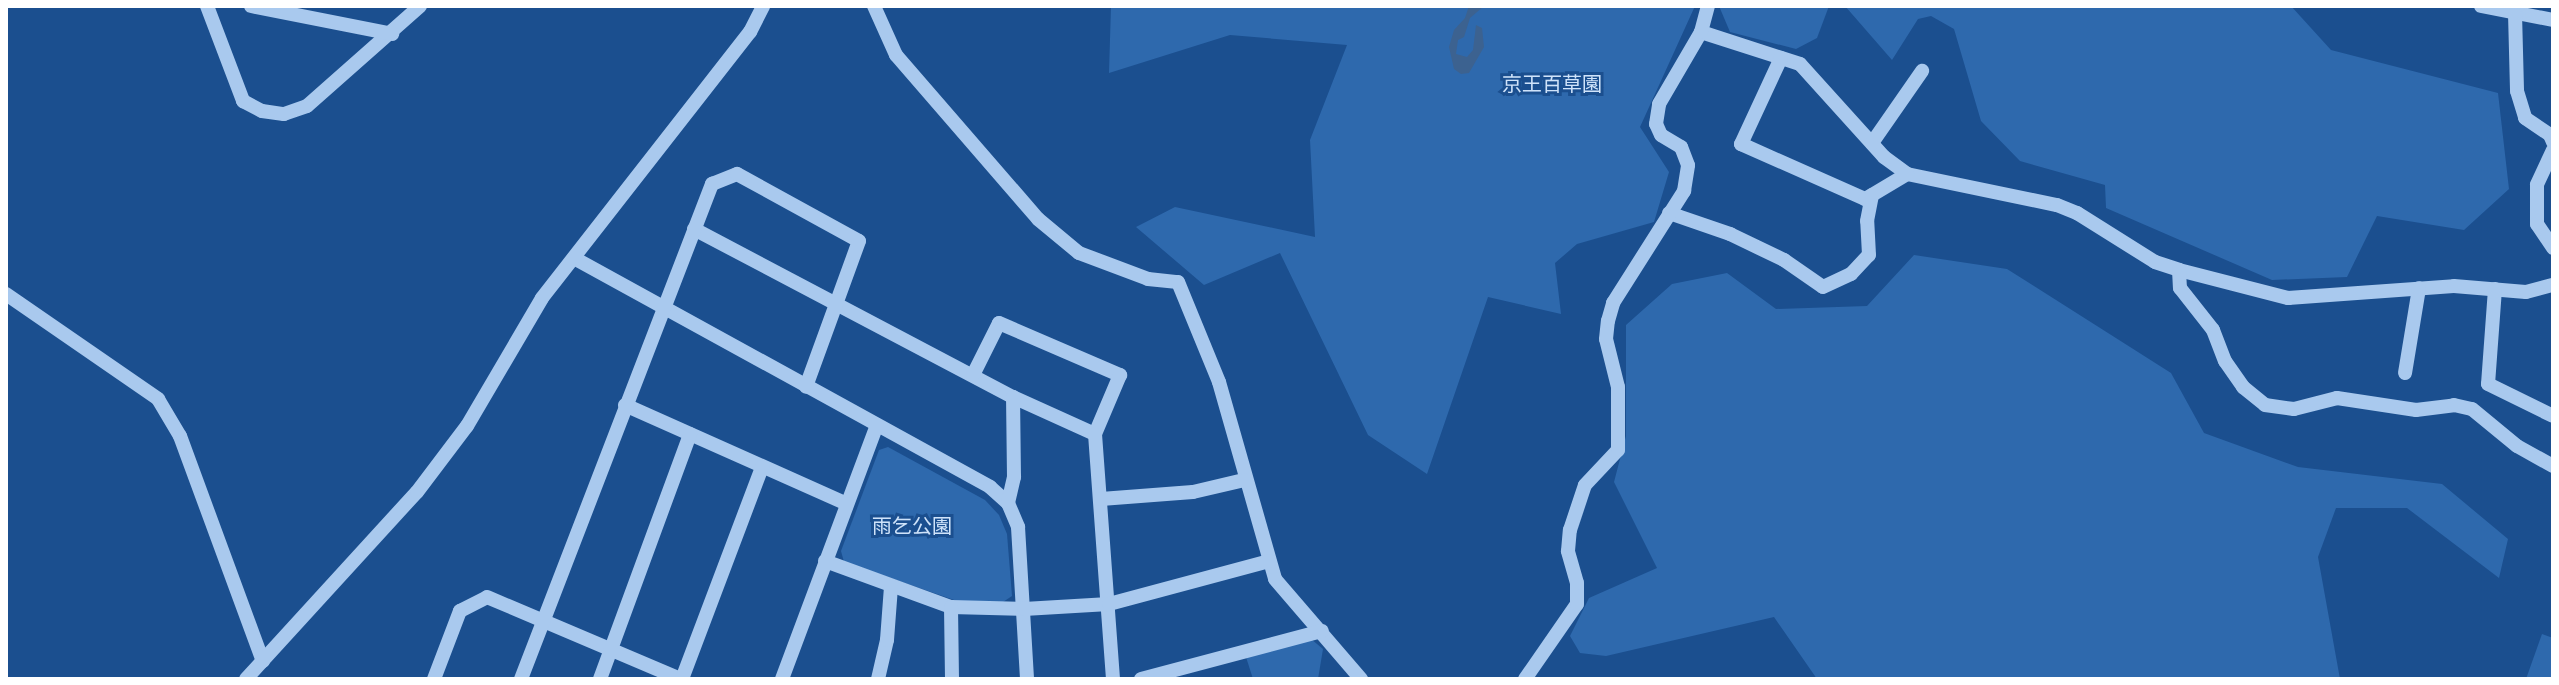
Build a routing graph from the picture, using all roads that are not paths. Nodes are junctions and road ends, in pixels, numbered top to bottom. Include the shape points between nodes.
1 (207, 6) edge
2 (251, 6) edge
3 (420, 6) edge
4 (763, 6) edge
5 (874, 6) edge
6 (1708, 6) edge
7 (2481, 6) edge
8 (2515, 13) junction
9 (2553, 20) edge
10 (1701, 32) junction
11 (392, 34) junction
12 (1781, 58) junction
13 (1922, 71) dead end
14 (2553, 142) edge
15 (1872, 143) junction
16 (2553, 150) edge
17 (1907, 174) junction
18 (1872, 195) junction
19 (1669, 213) junction
20 (694, 229) junction
21 (2553, 248) edge
22 (574, 258) junction
23 (2179, 270) junction
24 (2553, 285) edge
25 (2419, 288) junction
26 (2495, 289) junction
27 (6, 294) edge
28 (836, 304) junction
29 (663, 306) junction
30 (2405, 373) dead end
31 (973, 375) junction
32 (806, 387) junction
33 (1013, 397) junction
34 (625, 405) junction
35 (2553, 416) edge
36 (877, 425) junction
37 (690, 434) junction
38 (1095, 434) junction
39 (2553, 466) edge
40 (762, 467) junction
41 (1244, 480) junction
42 (1101, 499) junction
43 (845, 503) junction
44 (1008, 503) junction
45 (825, 561) junction
46 (1269, 561) junction
47 (891, 587) junction
48 (1109, 604) junction
49 (951, 607) junction
50 (1024, 609) junction
51 (543, 621) junction
52 (1322, 631) junction
53 (610, 652) junction
54 (263, 661) junction
55 (246, 679) edge
56 (434, 679) edge
57 (521, 679) edge
58 (600, 679) edge
59 (681, 679) edge
60 (782, 679) edge
61 (878, 679) edge
62 (952, 679) edge
63 (1027, 679) edge
64 (1113, 679) edge
65 (1141, 679) edge
66 (1361, 679) edge
67 (1525, 679) edge

1 - 11 street via 243,101 262,111 284,114 307,106
2 - 11 street
3 - 11 street
4 - 22 street via 750,32
5 - 41 street via 896,55 1038,219 1079,253 1148,279 1178,282 1219,382
6 - 10 street
7 - 8 street
8 - 9 street
8 - 14 street via 2517,91 2525,118
10 - 12 street
10 - 19 street via 1659,104 1656,124 1661,135 1681,147 1688,165 1684,191
12 - 15 street via 1800,64
12 - 18 street via 1741,144 1865,199
13 - 15 street
15 - 17 street
16 - 21 street via 2537,185 2537,224
17 - 18 street
17 - 23 street via 2057,205 2155,262
18 - 19 street via 1869,255 1851,274 1823,287 1784,260 1730,234
19 - 67 street via 1613,303 1608,321 1606,339 1618,387 1618,450 1585,485 1570,530 1577,604
20 - 28 street
20 - 28 street via 712,184 737,174 859,241
20 - 29 street
22 - 29 street
22 - 54 street via 542,298 467,426 417,492
23 - 25 street via 2288,298
23 - 39 street via 2180,288 2213,330 2225,361 2243,387 2265,405 2294,409 2337,398 2416,410 2454,405 2472,409 2517,446
24 - 26 street via 2526,292
25 - 26 street
25 - 30 street
26 - 35 street via 2488,384
27 - 54 street via 158,399 180,436
28 - 31 street
28 - 32 street
29 - 32 street
29 - 34 street
31 - 33 street
31 - 38 street via 999,323 1120,375
32 - 36 street
33 - 38 street
33 - 44 street via 1014,477
34 - 37 street
34 - 51 street
36 - 43 street
36 - 44 street via 990,487
37 - 40 street
37 - 53 street
38 - 42 street
40 - 43 street
40 - 59 street
41 - 42 street via 1193,492
41 - 46 street
42 - 48 street
43 - 45 street
44 - 50 street via 1018,527
45 - 47 street
45 - 60 street
46 - 48 street
46 - 52 street via 1275,579
47 - 49 street
47 - 61 street
48 - 50 street
48 - 64 street
49 - 50 street
49 - 62 street
50 - 63 street
51 - 53 street
51 - 56 street via 487,597 460,611
51 - 57 street
52 - 65 street
52 - 66 street
53 - 58 street
53 - 59 street
54 - 55 street

